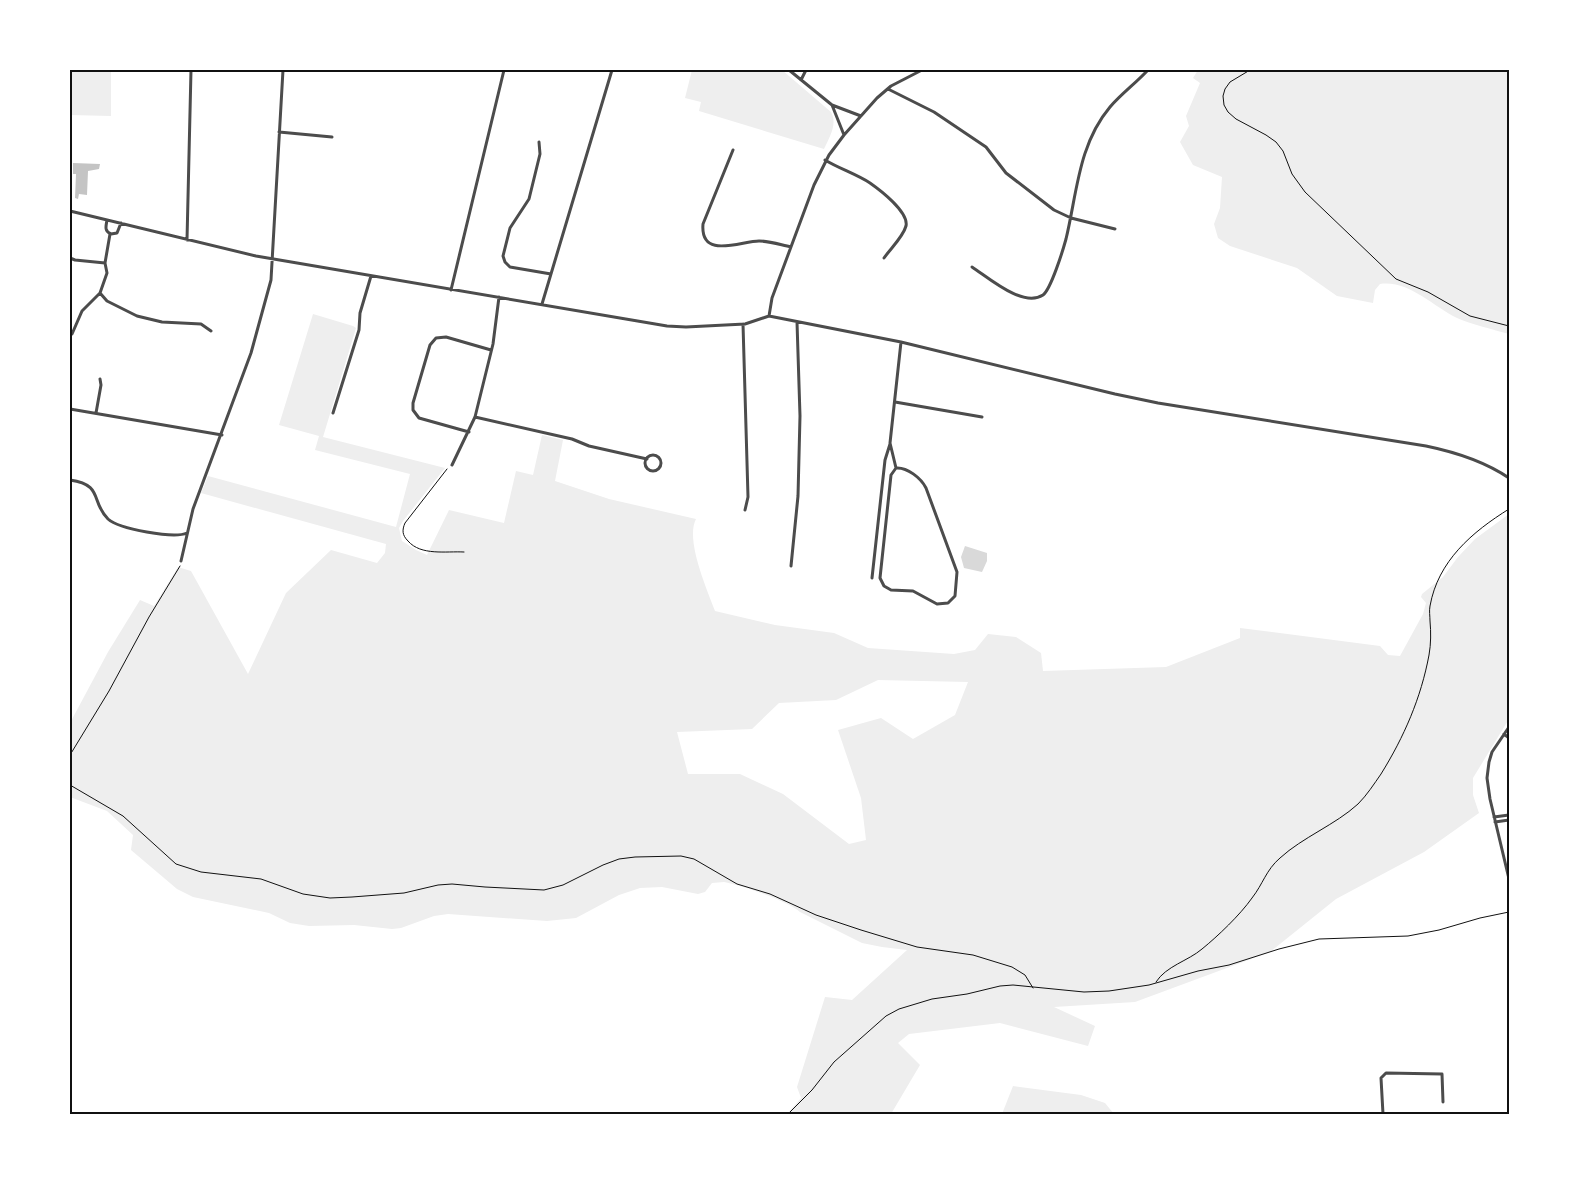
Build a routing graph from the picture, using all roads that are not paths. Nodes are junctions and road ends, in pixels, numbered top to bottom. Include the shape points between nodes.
1 (191, 70) edge
2 (283, 70) edge
3 (504, 70) edge
4 (612, 70) edge
5 (789, 70) edge
6 (806, 70) edge
7 (922, 70) edge
8 (1148, 70) edge
9 (801, 80) junction
10 (888, 89) junction
11 (832, 105) junction
12 (861, 116) junction
13 (279, 132) junction
14 (844, 135) junction
15 (332, 137) dead end
16 (539, 142) dead end
17 (733, 150) dead end
18 (825, 160) junction
19 (70, 211) edge
20 (1071, 218) junction
21 (107, 220) junction
22 (121, 223) junction
23 (1115, 229) dead end
24 (110, 234) junction
25 (187, 240) junction
26 (791, 247) junction
27 (70, 258) edge
28 (884, 258) dead end
29 (273, 259) junction
30 (105, 263) junction
31 (972, 268) dead end
32 (551, 274) junction
33 (371, 276) junction
34 (452, 290) junction
35 (100, 293) junction
36 (499, 297) junction
37 (542, 304) junction
38 (769, 316) junction
39 (797, 322) junction
40 (743, 324) junction
41 (211, 331) dead end
42 (72, 334) dead end
43 (901, 342) junction
44 (491, 350) junction
45 (100, 379) dead end
46 (895, 402) junction
47 (70, 409) edge
48 (96, 413) junction
49 (333, 414) dead end
50 (982, 416) dead end
51 (475, 417) junction
52 (469, 432) junction
53 (222, 435) junction
54 (890, 443) junction
55 (647, 459) junction
56 (452, 465) road end
57 (896, 468) junction
58 (1509, 478) edge
59 (70, 480) edge
60 (745, 510) dead end
61 (187, 533) junction
62 (180, 561) road end
63 (791, 566) dead end
64 (872, 578) dead end
65 (1509, 727) edge
66 (1504, 734) junction
67 (1509, 738) edge
68 (1509, 815) edge
69 (1494, 817) junction
70 (1509, 820) edge
71 (1495, 822) junction
72 (1509, 879) edge
73 (1443, 1102) dead end
74 (1383, 1114) edge

1 - 25 street
2 - 13 street
3 - 34 street
4 - 32 street
5 - 9 street
6 - 9 street
7 - 10 street
8 - 20 street via 1109,108 1088,142
9 - 11 street
10 - 12 street
10 - 20 street via 960,128 986,147 1006,173 1054,210
11 - 12 street
11 - 14 street
12 - 14 street
13 - 15 street
13 - 29 street
14 - 18 street
16 - 32 street via 540,154 529,199 510,228 502,256 510,267
17 - 26 street via 703,224 705,236 718,246 761,241
18 - 26 street
18 - 28 street via 870,183 890,198 904,216 904,230
19 - 21 street
20 - 23 street
20 - 31 street via 1061,257 1042,295 1026,299 1014,295
21 - 22 street
21 - 24 street via 106,228
22 - 24 street via 117,233
22 - 25 street
24 - 30 street
25 - 29 street
26 - 38 street via 772,298
27 - 30 street
29 - 33 street
29 - 53 street via 256,338
30 - 35 street via 107,273
32 - 37 street
33 - 34 street
33 - 49 street via 359,316 359,330
34 - 36 street
35 - 41 street via 107,301 137,316 162,322 201,324
35 - 42 street via 82,311
36 - 37 street
36 - 44 street
37 - 40 street via 672,327
38 - 39 street
38 - 40 street
39 - 43 street
39 - 63 street via 800,416 798,496
40 - 60 street via 748,497
43 - 46 street
43 - 58 street via 1158,403 1426,446 1480,462
44 - 51 street
44 - 52 street via 446,337 436,338 430,346 413,403 414,413 419,418
45 - 48 street
46 - 50 street
46 - 54 street
47 - 48 street
48 - 53 street
51 - 52 street
51 - 55 street
52 - 56 street
53 - 61 street
54 - 57 street
54 - 64 street via 885,460
55 - 55 street via 645,464 649,470 660,468 658,456
57 - 57 street via 891,475 880,574 882,582 892,590 913,590 937,604 948,603 954,596 956,572 926,488 918,477
59 - 61 street via 83,482 91,488 104,515 116,524 174,535
61 - 62 street
65 - 66 street
66 - 67 street
66 - 69 street via 1492,752 1488,768 1488,792
68 - 69 street
69 - 71 street
70 - 71 street
71 - 72 street
73 - 74 street via 1442,1074 1386,1073 1381,1078

